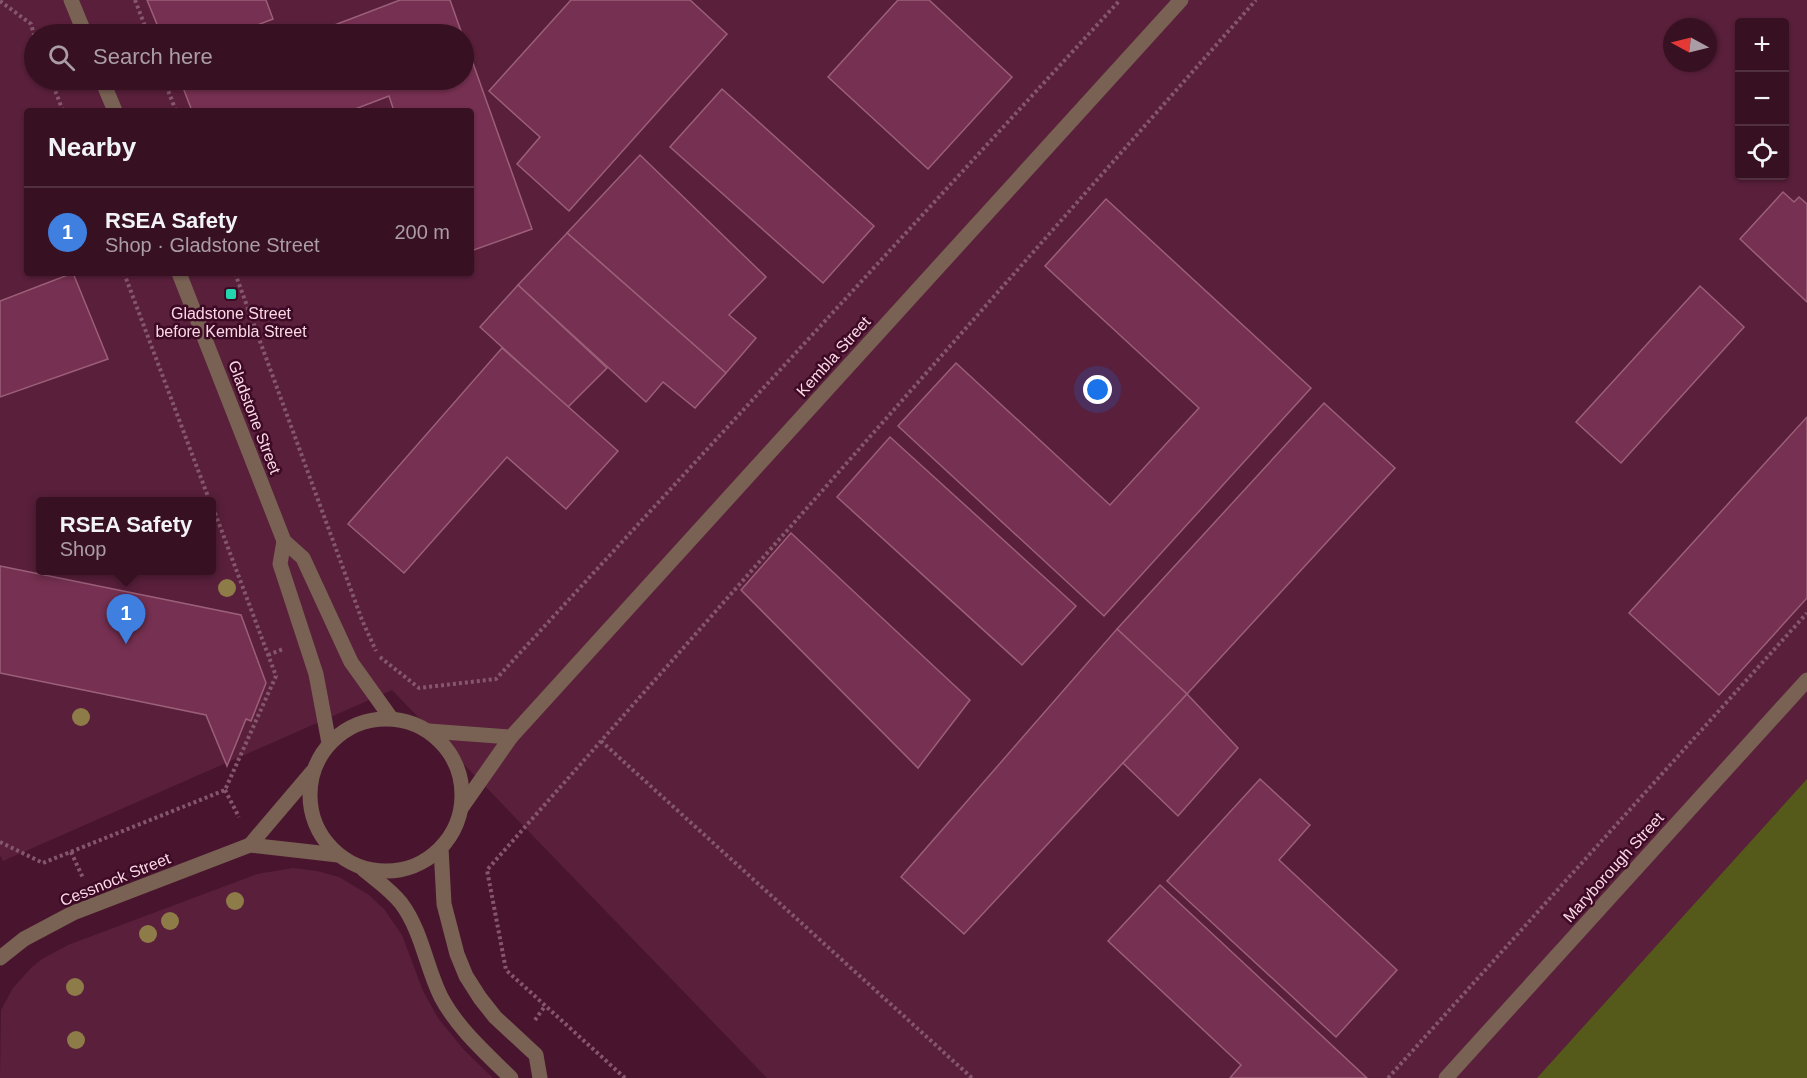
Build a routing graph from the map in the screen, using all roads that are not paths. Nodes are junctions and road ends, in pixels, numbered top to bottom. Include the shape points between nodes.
1 (71, 0) edge
2 (1181, 0) edge
3 (81, 24) edge
4 (106, 90) edge
5 (114, 108) edge
6 (180, 276) edge
7 (284, 541) junction
8 (1807, 680) edge
9 (391, 718) junction
10 (429, 731) junction
11 (511, 737) junction
12 (329, 743) junction
13 (313, 772) junction
14 (462, 807) junction
15 (250, 845) junction
16 (441, 848) junction
17 (338, 855) junction
18 (363, 869) junction
19 (2, 953) edge
20 (511, 1078) edge
21 (540, 1078) edge
22 (1446, 1078) edge

1 - 3 street
2 - 11 street, Kembla Street
4 - 5 street
6 - 7 street, Gladstone Street
7 - 9 street, Gladstone Street via 303,558 351,662
7 - 12 street, Gladstone Street via 280,564 316,674
8 - 22 street, Maryborough Street
9 - 10 street
9 - 12 street via 368,720 347,728
10 - 11 street
10 - 14 street via 456,764 462,785
11 - 14 street, Kembla Street
12 - 13 street
13 - 15 street, Cessnock Street
13 - 17 street via 309,802 314,824
14 - 16 street
15 - 17 street, Cessnock Street
15 - 19 street, Cessnock Street via 73,913
16 - 18 street via 405,870
16 - 21 street via 444,904 466,976 501,1022 536,1055
17 - 18 street
18 - 20 street via 395,896 406,911 441,996 456,1020

